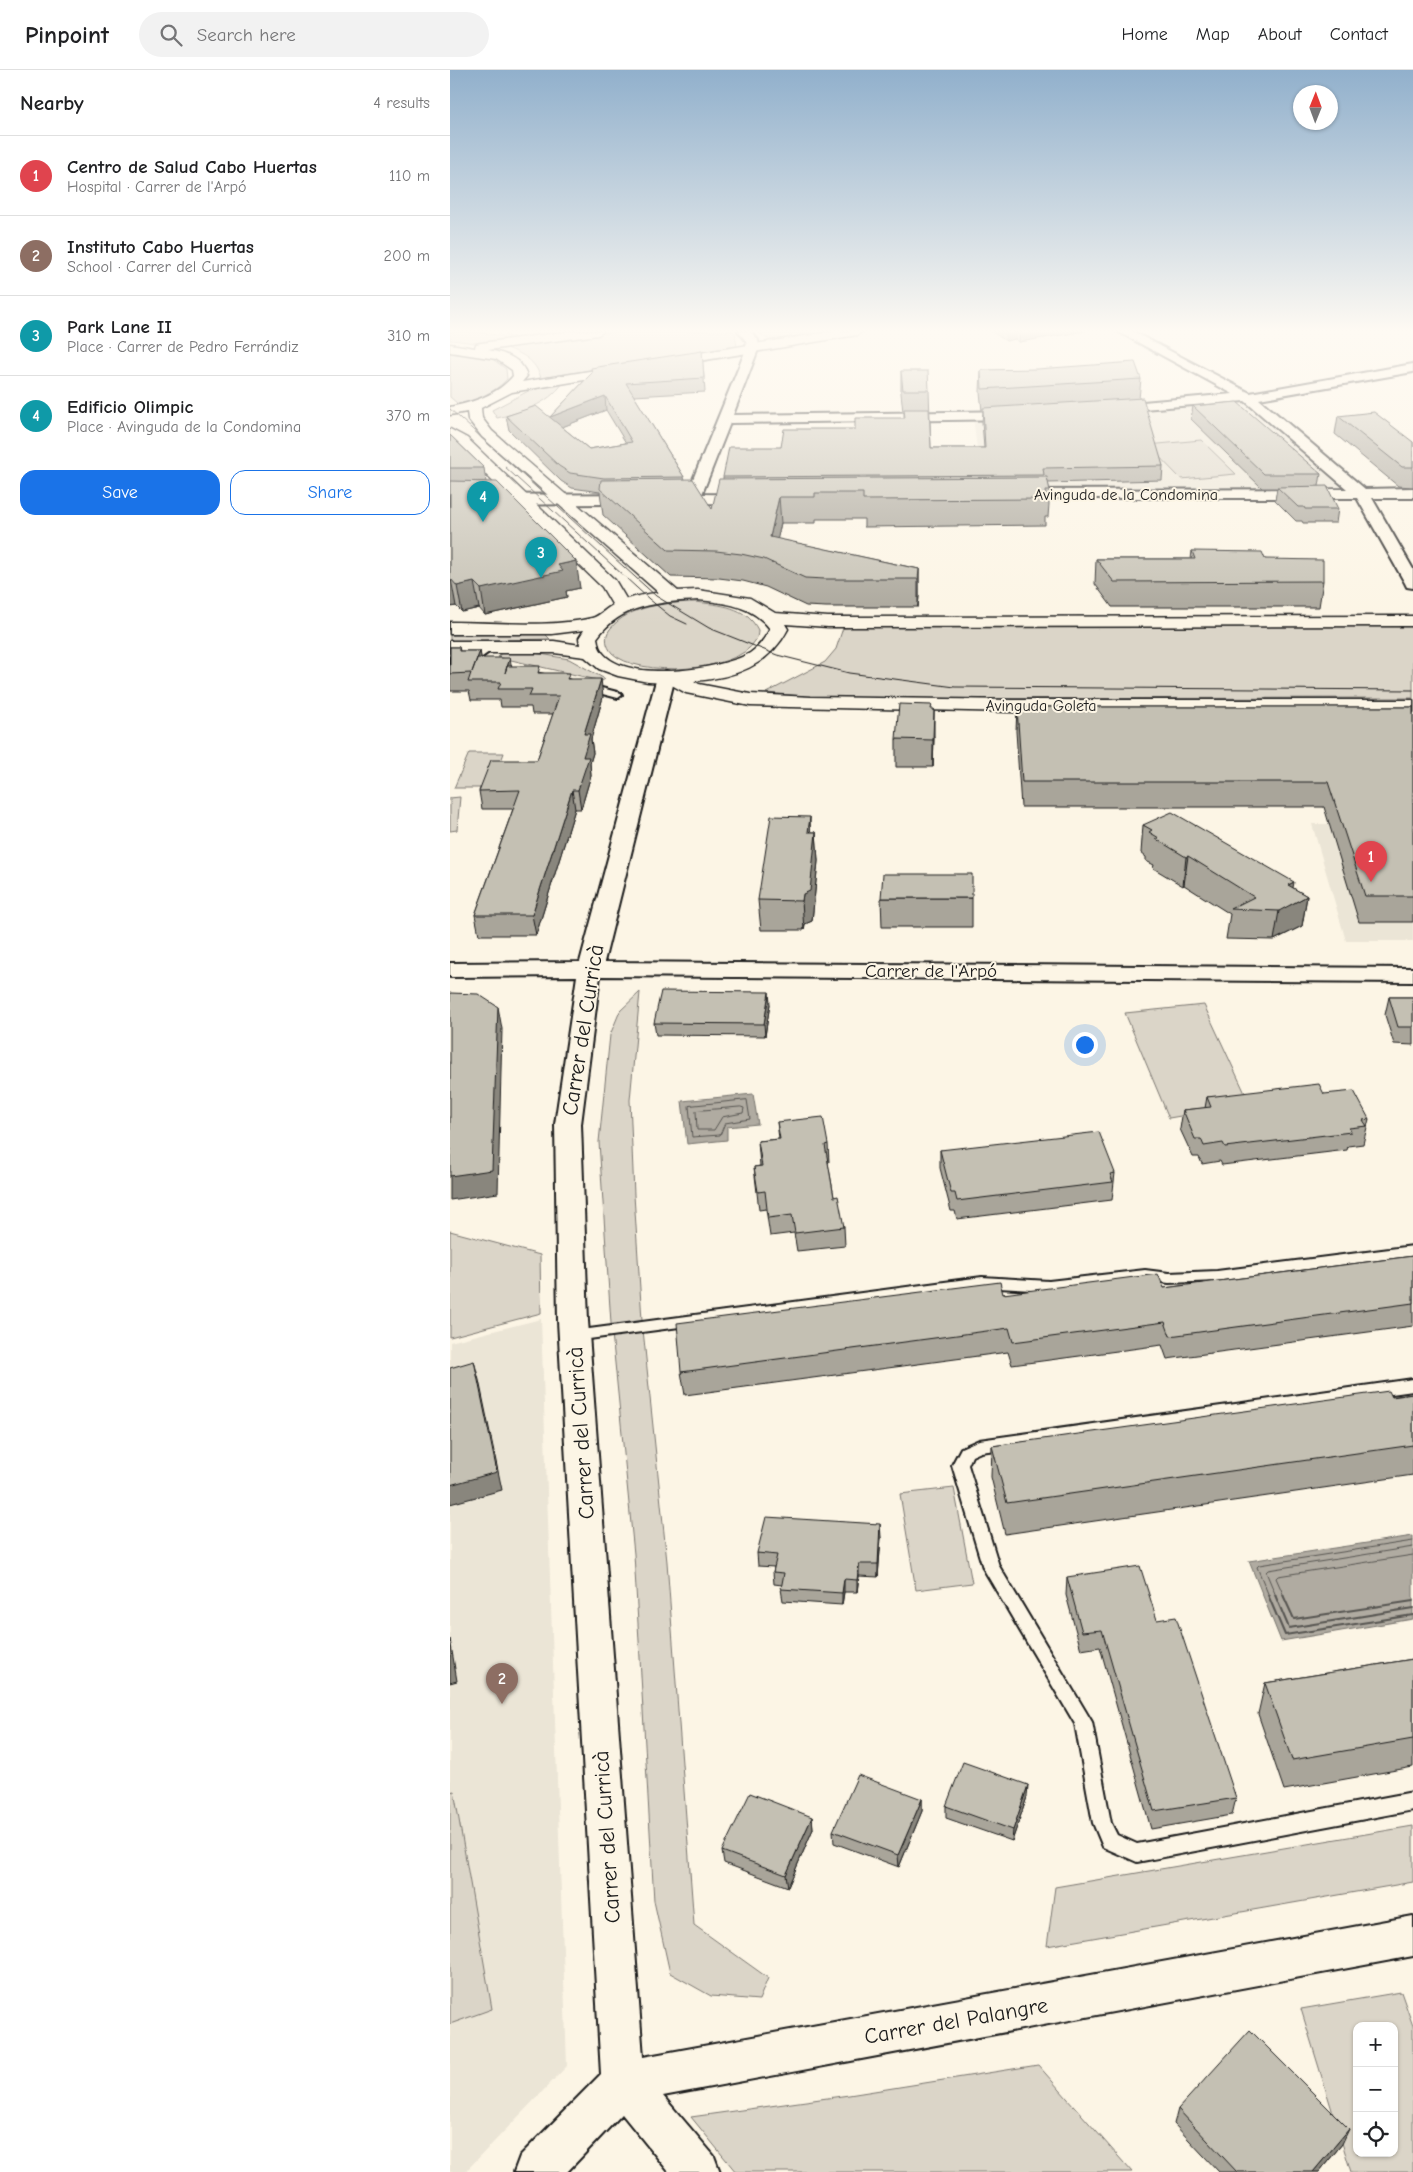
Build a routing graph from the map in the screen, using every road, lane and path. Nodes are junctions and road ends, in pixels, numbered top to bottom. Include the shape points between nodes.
1 (484, 429) edge
2 (722, 429) edge
3 (1286, 429) edge
4 (450, 433) edge
5 (1413, 493) edge
6 (1362, 494) junction
7 (1003, 496) edge
8 (694, 498) junction
9 (763, 498) edge
10 (520, 499) junction
11 (561, 499) junction
12 (450, 500) edge
13 (1413, 583) edge
14 (673, 596) junction
15 (622, 607) junction
16 (772, 618) junction
17 (1413, 621) edge
18 (596, 623) junction
19 (450, 628) edge
20 (450, 647) edge
21 (592, 652) junction
22 (491, 656) junction
23 (450, 660) edge
24 (472, 660) junction
25 (670, 678) junction
26 (573, 684) edge
27 (618, 695) dead end
28 (1413, 706) edge
29 (591, 969) junction
30 (450, 970) edge
31 (1413, 975) edge
32 (1413, 1251) edge
33 (574, 1336) junction
34 (1413, 1385) edge
35 (1413, 1801) edge
36 (1413, 1936) edge
37 (623, 2082) junction
38 (536, 2172) edge
39 (698, 2172) edge

1 - 11 street
2 - 8 street
3 - 6 street
4 - 10 street
5 - 6 street, Avinguda de la Condomina
6 - 7 street, Avinguda de la Condomina
6 - 13 street
8 - 9 street
8 - 11 street
10 - 11 street
10 - 12 street
10 - 15 street via 608,584
11 - 14 street
14 - 15 street
14 - 16 street via 727,598 764,610
15 - 18 street
16 - 17 street via 828,622
16 - 25 street via 778,629 759,656 711,674
18 - 19 street via 552,628
18 - 21 street via 588,638
20 - 22 street
21 - 22 street via 554,647
21 - 25 street via 612,667
22 - 24 lane
22 - 24 lane
23 - 24 lane
25 - 28 street, Avinguda Goleta via 693,690 750,700 811,703
25 - 29 street, Carrer del Curricà
26 - 27 lane
29 - 30 street, Carrer de l'Arpó
29 - 31 street, Carrer de l'Arpó
29 - 33 street, Carrer del Curricà via 568,1124
32 - 33 lane via 1217,1276 1169,1278 1145,1274 1049,1286 982,1282
33 - 37 street, Carrer del Curricà
34 - 35 lane via 979,1446 966,1452 960,1465 991,1568 1083,1722 1102,1823 1110,1841 1137,1853
36 - 37 street, Carrer del Palangre
37 - 38 street
37 - 39 street

